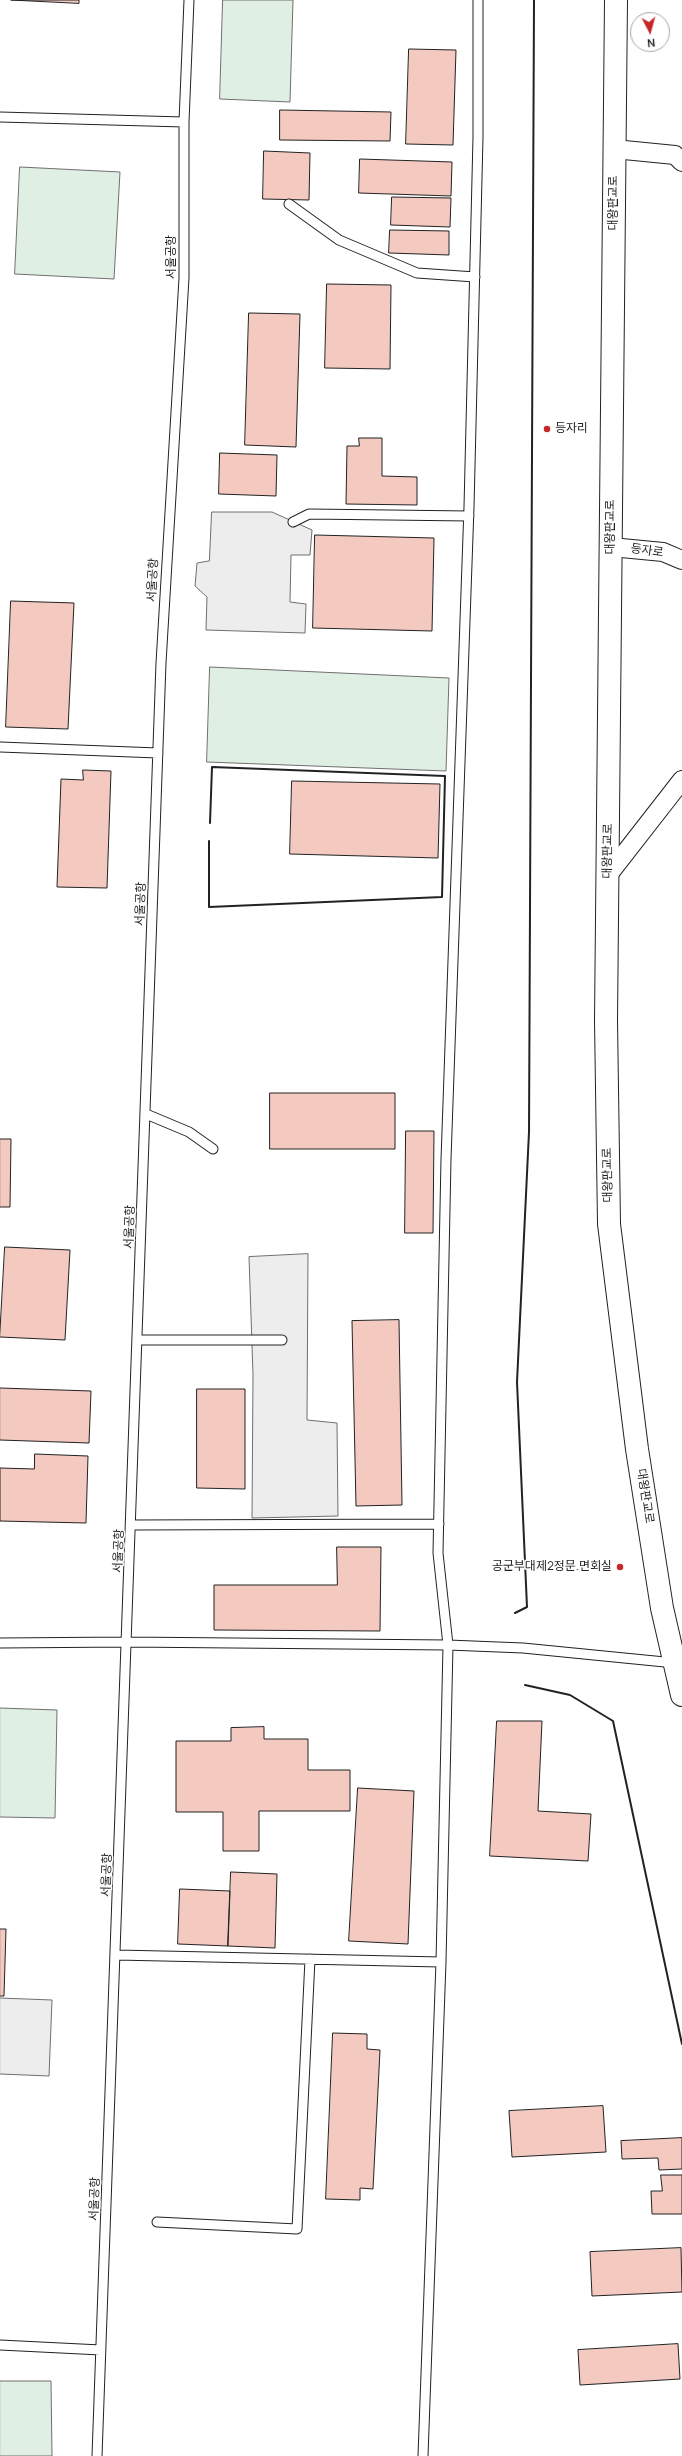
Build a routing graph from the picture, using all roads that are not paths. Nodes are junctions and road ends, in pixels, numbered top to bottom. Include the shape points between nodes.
1 (189, 0) edge
2 (478, 0) edge
3 (616, 0) edge
4 (0, 117) edge
5 (184, 122) junction
6 (614, 149) junction
7 (682, 162) edge
8 (289, 204) dead end
9 (475, 278) junction
10 (469, 516) junction
11 (293, 522) dead end
12 (611, 547) junction
13 (682, 560) edge
14 (0, 747) edge
15 (158, 753) junction
16 (682, 780) edge
17 (608, 875) junction
18 (146, 1114) junction
19 (213, 1149) dead end
20 (138, 1340) junction
21 (282, 1340) dead end
22 (439, 1524) junction
23 (132, 1525) junction
24 (127, 1642) junction
25 (0, 1643) edge
26 (448, 1645) junction
27 (678, 1662) edge
28 (682, 1695) edge
29 (116, 1955) junction
30 (310, 1959) junction
31 (440, 1962) junction
32 (157, 2222) dead end
33 (0, 2345) edge
34 (101, 2350) junction
35 (97, 2456) edge
36 (423, 2456) edge

1 - 5 lane, 서울공항
2 - 9 lane
3 - 6 main road, 대왕판교로
4 - 5 lane
5 - 15 lane, 서울공항 via 184,278 164,573
6 - 7 street via 675,155
6 - 12 main road, 대왕판교로
8 - 9 lane via 339,240 417,273
9 - 10 lane
10 - 11 lane via 309,514
10 - 22 lane via 446,1159
12 - 13 street, 등자로 via 663,552
12 - 17 main road, 대왕판교로
14 - 15 lane
15 - 18 lane, 서울공항
16 - 17 street
17 - 27 main road, 대왕판교로 via 606,1020 609,1224 637,1449 662,1608
18 - 19 lane via 189,1132
18 - 20 lane, 서울공항
20 - 21 lane
20 - 23 lane, 서울공항
22 - 23 lane
22 - 26 lane via 438,1553
23 - 24 lane, 서울공항
24 - 25 lane
24 - 26 lane
24 - 29 lane, 서울공항
26 - 27 lane via 523,1648
26 - 31 lane
27 - 28 main road, 대왕판교로
29 - 30 lane
29 - 34 lane, 서울공항
30 - 31 lane
30 - 32 lane via 297,2229
31 - 36 lane
33 - 34 lane
34 - 35 lane, 서울공항

